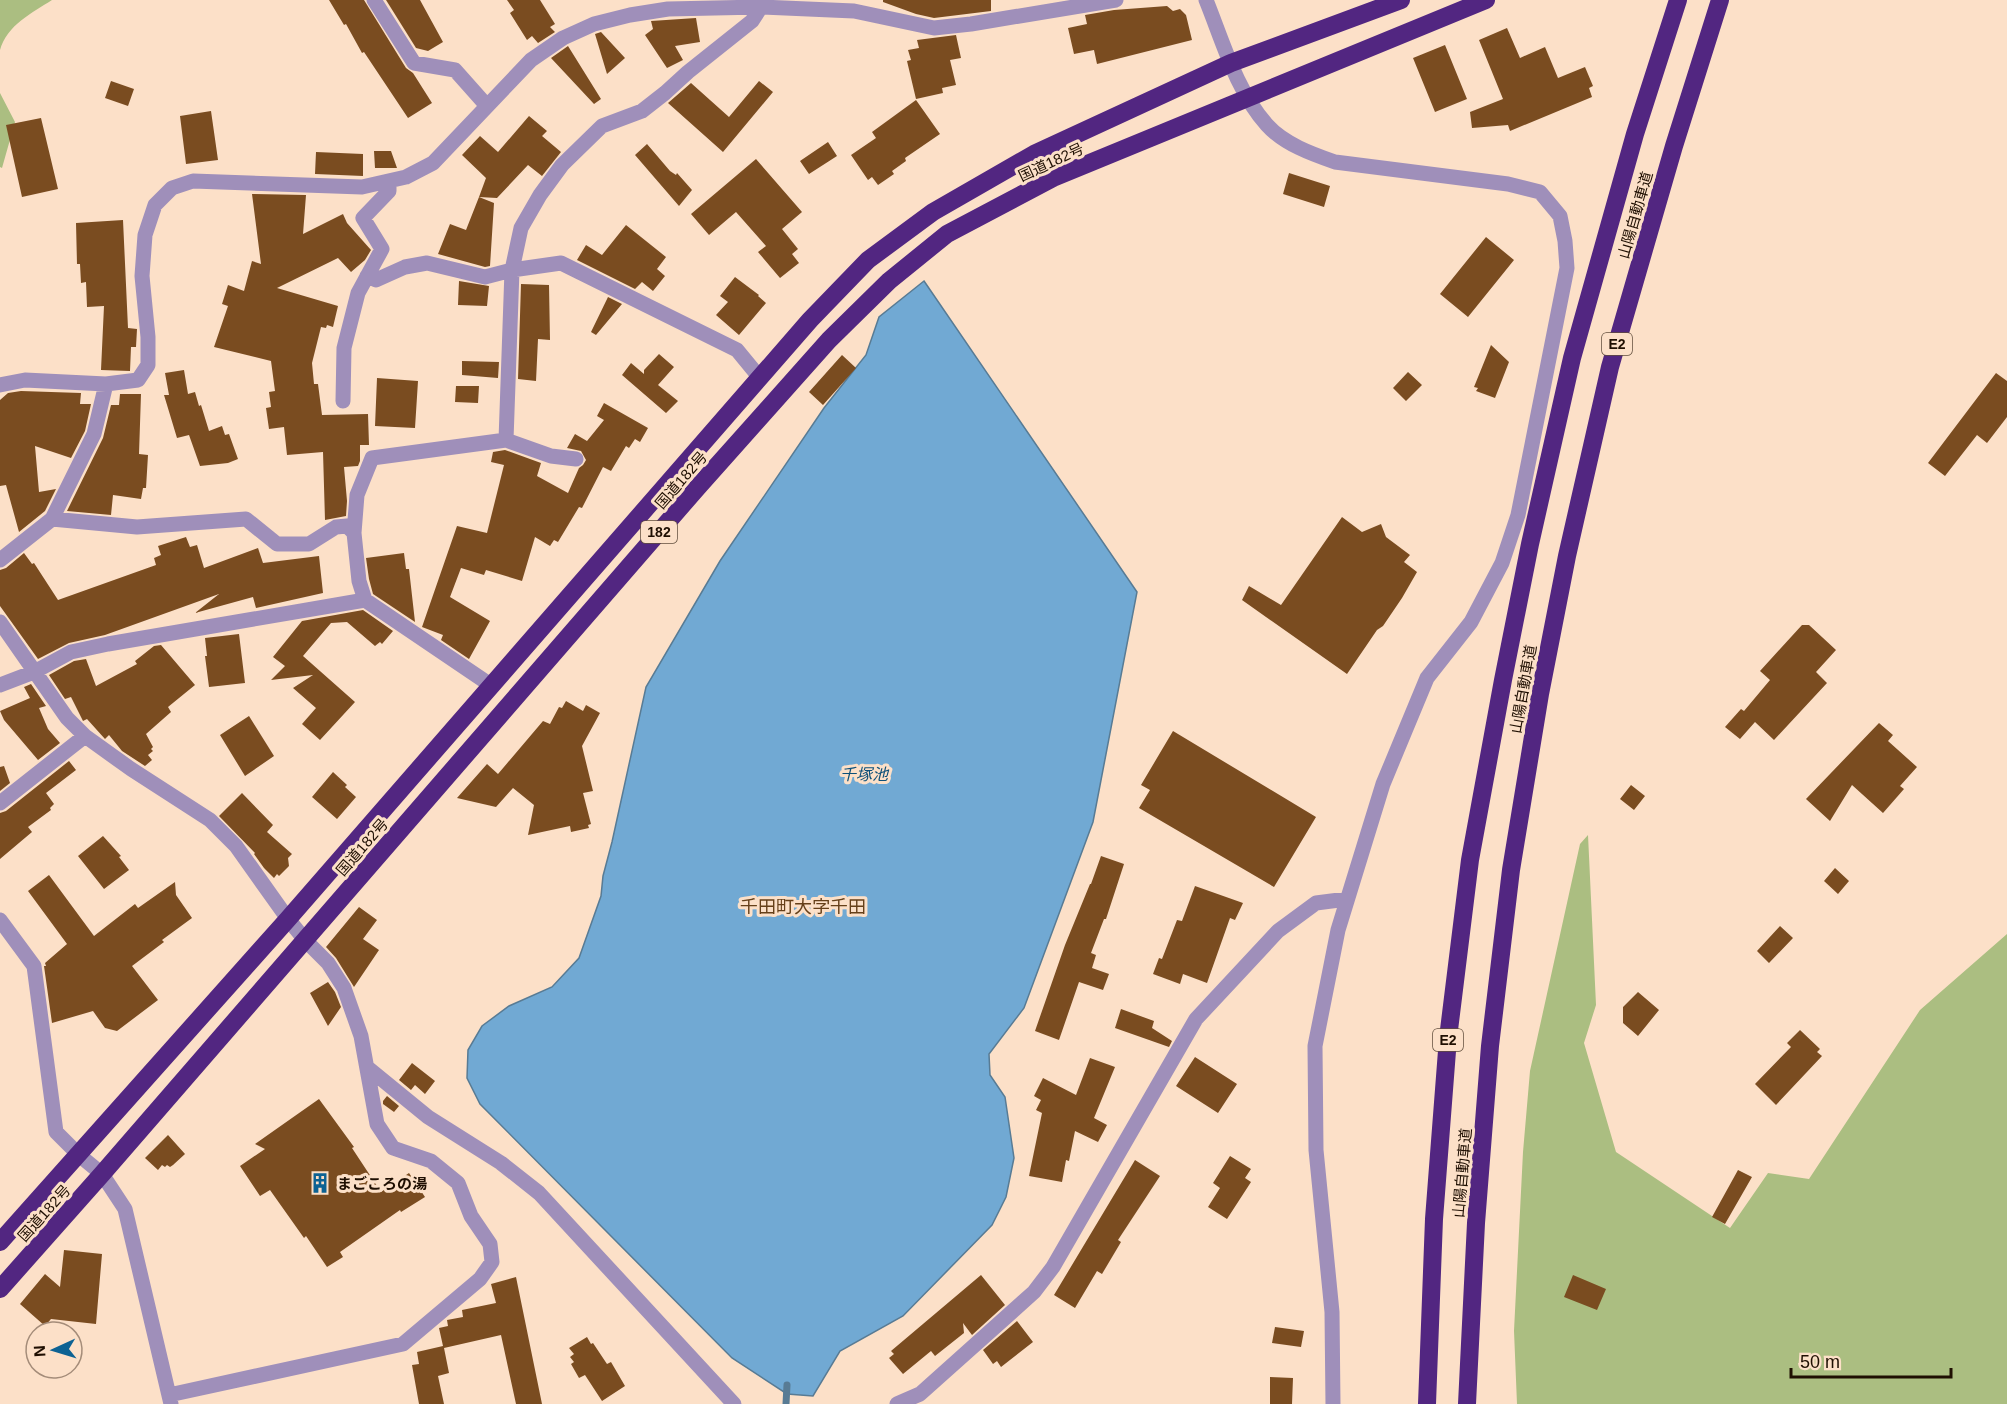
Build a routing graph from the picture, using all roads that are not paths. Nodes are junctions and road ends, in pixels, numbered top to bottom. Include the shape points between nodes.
1 (374, 0) edge
2 (1116, 0) edge
3 (1206, 0) edge
4 (1401, 0) edge
5 (1486, 0) edge
6 (1678, 0) edge
7 (1720, 0) edge
8 (760, 7) junction
9 (1231, 63) junction
10 (1247, 97) junction
11 (487, 106) junction
12 (389, 182) junction
13 (512, 270) junction
14 (368, 276) junction
15 (760, 378) junction
16 (106, 384) junction
17 (0, 385) edge
18 (343, 400) dead end
19 (506, 440) junction
20 (576, 459) dead end
21 (52, 519) junction
22 (354, 533) junction
23 (0, 560) edge
24 (365, 600) junction
25 (0, 622) edge
26 (34, 672) junction
27 (0, 685) edge
28 (492, 686) junction
29 (85, 736) junction
30 (0, 803) edge
31 (1347, 899) junction
32 (0, 920) edge
33 (288, 920) junction
34 (305, 940) junction
35 (368, 1068) junction
36 (79, 1155) junction
37 (102, 1174) junction
38 (0, 1242) edge
39 (0, 1289) edge
40 (922, 1399) edge
41 (170, 1400) edge
42 (734, 1404) edge
43 (897, 1404) edge
44 (1333, 1404) edge
45 (1427, 1404) edge
46 (1467, 1404) edge

1 - 11 street via 414,63 455,70
2 - 8 street via 934,28 854,11
3 - 9 street
4 - 9 highway, 国道182号 / 182
5 - 10 highway, 国道182号 / 182
6 - 45 highway, 山陽自動車道 / E2 via 1635,134 1572,358 1530,544 1470,860 1448,1038 1434,1219
7 - 46 highway, 山陽自動車道 / E2 via 1610,367 1540,694 1510,870 1490,1046
8 - 11 street via 668,9 594,24 563,38 531,60
8 - 13 street via 752,21 658,99 642,111 602,126 562,165 521,228
9 - 10 street
9 - 15 highway, 国道182号 / 182 via 1034,154 933,212 868,260
10 - 31 street via 1268,126 1288,142 1335,162 1508,184 1540,192 1560,216 1565,241 1567,268 1518,515 1505,553 1471,622 1427,678 1383,784
10 - 34 highway, 国道182号 / 182 via 1053,178 947,234 889,281 829,340
11 - 12 street via 433,163
12 - 14 street via 389,191 363,218 382,249
12 - 16 street via 362,187 193,181 172,188 155,205 145,235 142,276 147,365 138,380
13 - 14 street via 485,278 427,263 405,267 376,280
13 - 15 street via 561,263 737,350
13 - 19 street
14 - 18 street via 358,293 344,348
15 - 28 highway, 国道182号 / 182
16 - 17 street via 25,380
16 - 21 street via 94,434
19 - 20 street via 551,456
19 - 22 street via 372,458 357,495
21 - 22 street via 137,527 246,519 277,544 309,544 336,527 347,526
21 - 23 street
22 - 24 street
24 - 26 street via 71,652
24 - 28 street
25 - 26 street
26 - 27 street
26 - 29 street
28 - 33 highway, 国道182号 / 182
29 - 30 street
29 - 33 street via 210,820 236,846
31 - 40 street via 1316,903 1278,931 1196,1020 1053,1267 1034,1292
31 - 44 street via 1315,1046 1316,1150 1332,1311
32 - 36 street via 34,966 56,1132
33 - 34 street
33 - 36 highway, 国道182号 / 182
34 - 35 street via 328,963 344,988
34 - 37 highway, 国道182号 / 182
35 - 41 street via 377,1124 393,1148 431,1161 458,1183 471,1216 490,1244 492,1262 480,1279 403,1344
35 - 42 street via 428,1117 501,1163 539,1193
36 - 37 street
36 - 38 highway, 国道182号 / 182
37 - 39 highway, 国道182号 / 182
37 - 41 street via 125,1209
40 - 43 street

